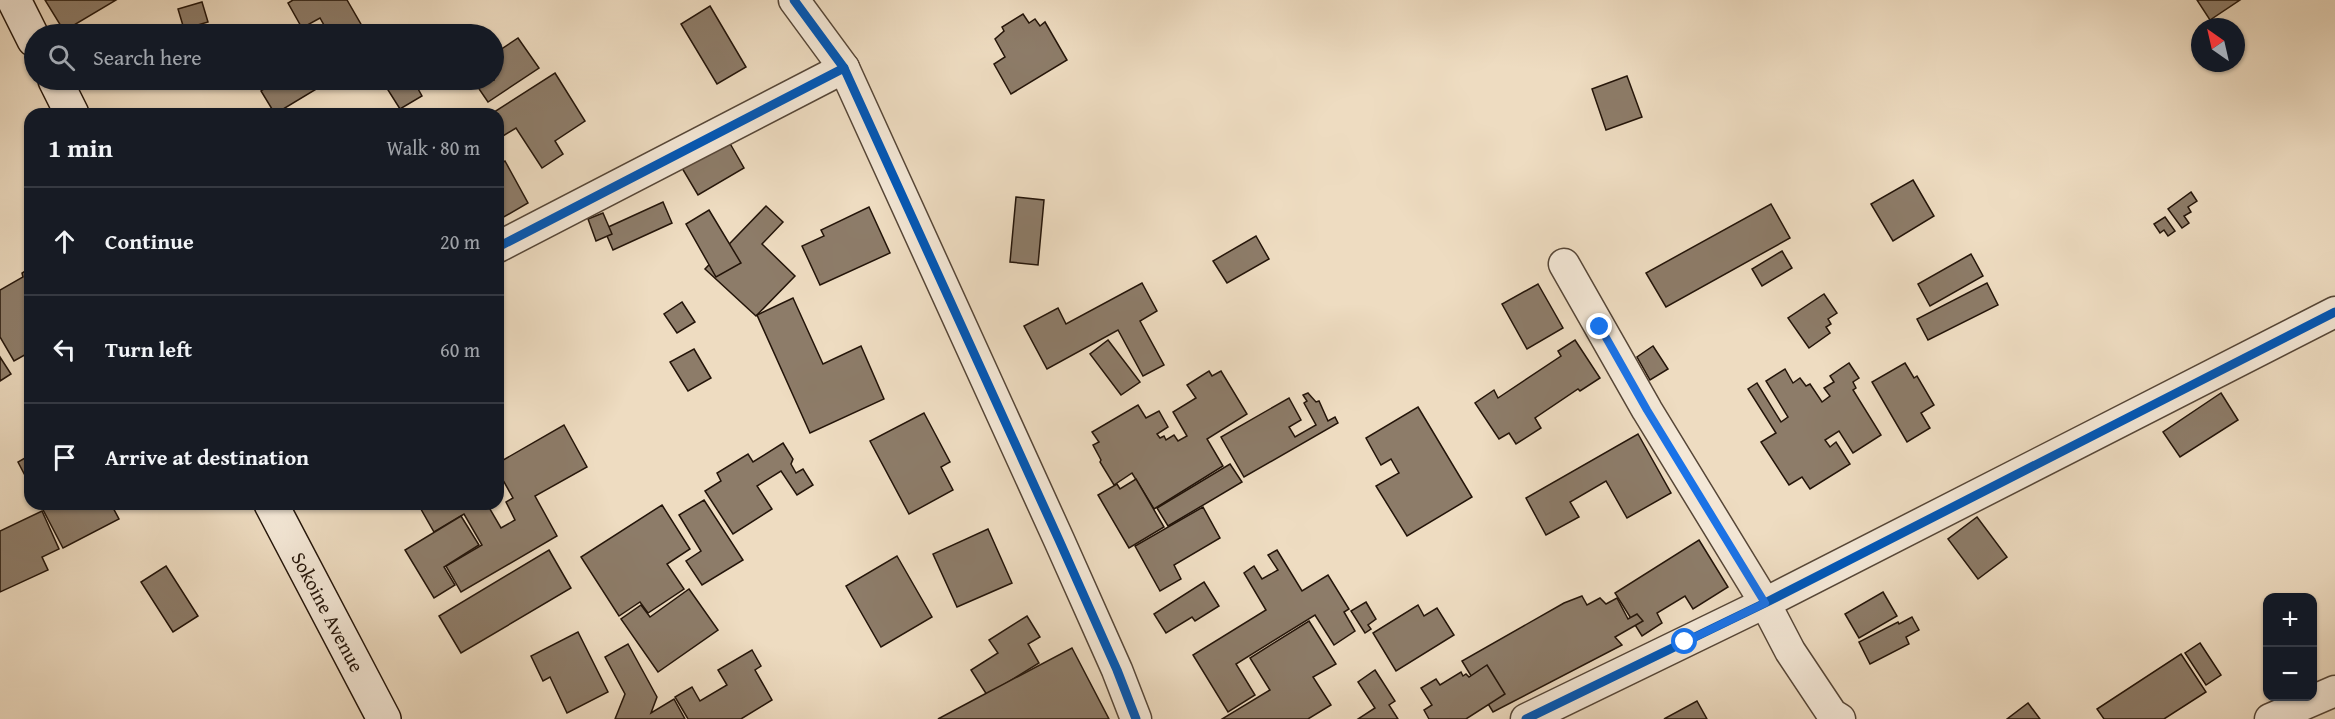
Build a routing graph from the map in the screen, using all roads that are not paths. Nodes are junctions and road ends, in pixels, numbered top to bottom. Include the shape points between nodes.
1 (14, 0) edge
2 (794, 0) edge
3 (26, 24) edge
4 (844, 69) junction
5 (60, 90) edge
6 (69, 108) edge
7 (504, 244) edge
8 (1564, 264) dead end
9 (2335, 312) edge
10 (274, 510) edge
11 (1765, 603) junction
12 (2335, 691) edge
13 (384, 719) edge
14 (1136, 719) edge
15 (1526, 719) edge
16 (1840, 719) edge
17 (2270, 719) edge

1 - 3 street
2 - 4 street
4 - 7 street
4 - 14 street via 1064,550
5 - 6 street
8 - 11 street via 1647,410
9 - 11 street
10 - 13 street, Sokoine Avenue
11 - 15 street
11 - 16 street via 1790,651 1832,714
12 - 17 street

